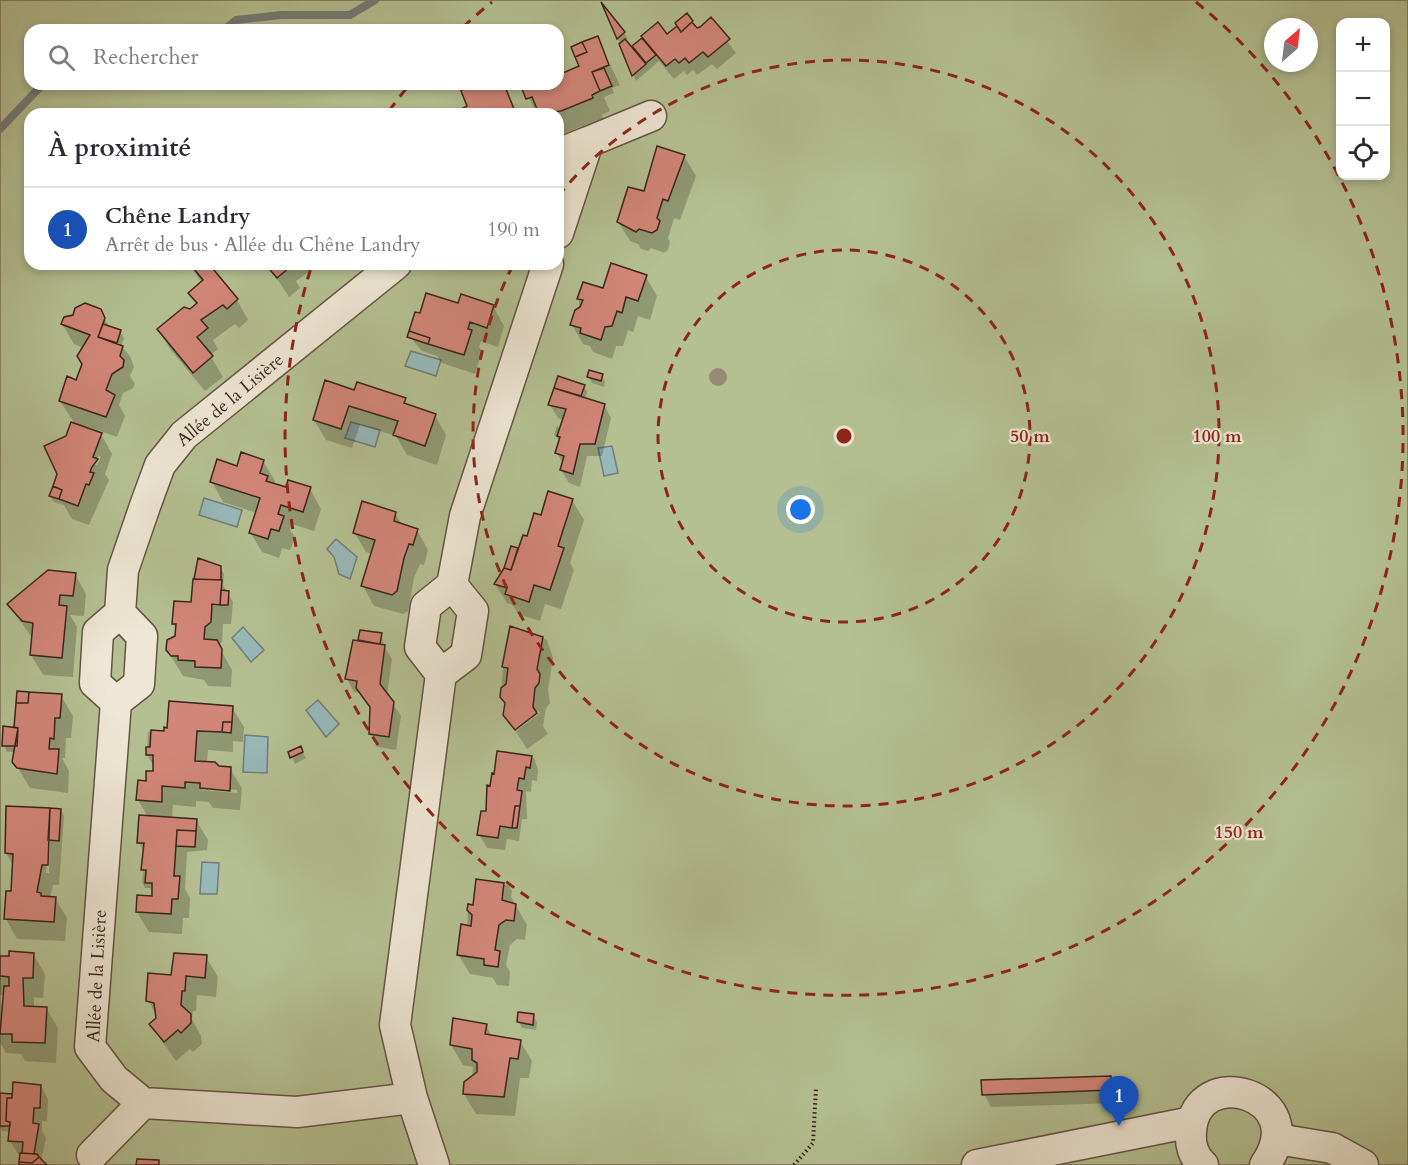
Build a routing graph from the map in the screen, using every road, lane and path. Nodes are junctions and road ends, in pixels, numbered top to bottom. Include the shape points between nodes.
1 (651, 116) dead end
2 (588, 141) junction
3 (564, 151) edge
4 (564, 215) edge
5 (389, 270) edge
6 (546, 270) edge
7 (452, 585) junction
8 (120, 613) junction
9 (441, 674) junction
10 (116, 702) junction
11 (816, 1088) dead end
12 (412, 1098) junction
13 (143, 1103) junction
14 (1191, 1122) junction
15 (1271, 1152) edge
16 (92, 1155) dead end
17 (1193, 1164) edge
18 (434, 1165) edge
19 (794, 1165) edge
20 (977, 1165) edge
21 (1364, 1165) edge

1 - 2 street
2 - 3 street
2 - 4 street
5 - 8 street, Allée de la Lisière via 184,435 159,465 123,570
6 - 7 street via 465,516
7 - 9 street via 426,606 420,647
7 - 9 street via 473,611 466,655
8 - 10 street via 98,632 95,683
8 - 10 street via 142,636 139,684
9 - 12 street via 395,1024
10 - 13 street, Allée de la Lisière via 90,1047 114,1079
11 - 19 path via 813,1143
12 - 13 street via 297,1112
12 - 18 street
13 - 16 street
14 - 15 street via 1211,1097 1242,1092 1257,1098 1276,1123
14 - 17 street
14 - 20 street
15 - 21 street via 1332,1148

